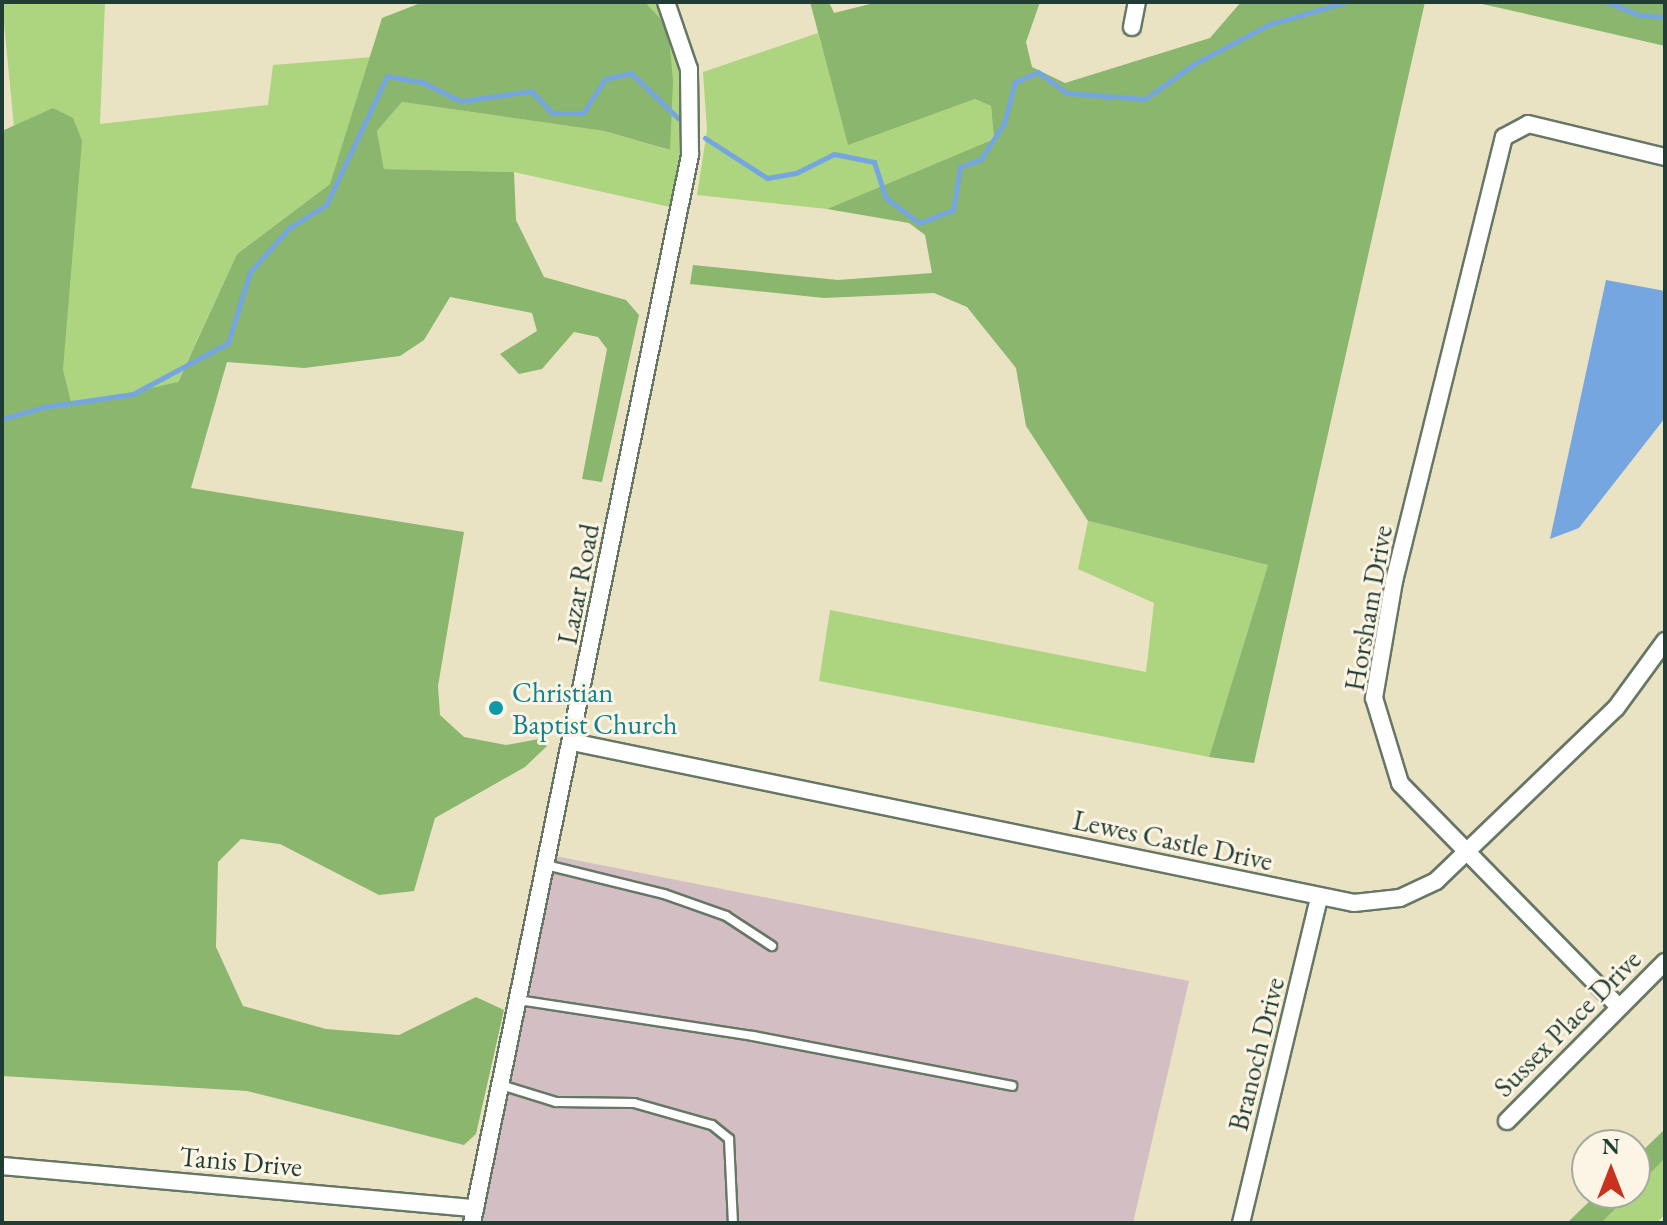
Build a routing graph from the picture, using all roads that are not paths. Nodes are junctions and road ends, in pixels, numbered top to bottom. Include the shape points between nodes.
1 (666, 2) edge
2 (1137, 2) edge
3 (1132, 27) dead end
4 (1665, 157) edge
5 (1665, 641) edge
6 (572, 742) junction
7 (1464, 853) junction
8 (545, 865) junction
9 (1319, 897) junction
10 (772, 946) dead end
11 (1665, 962) edge
12 (518, 1000) junction
13 (1619, 1007) junction
14 (501, 1085) junction
15 (1012, 1086) dead end
16 (1507, 1121) dead end
17 (2, 1166) edge
18 (473, 1215) edge
19 (733, 1223) edge
20 (1241, 1223) edge

1 - 6 street, Lazar Road via 689,69 690,155
2 - 3 street
4 - 7 street, Horsham Drive via 1528,124 1504,137 1394,581 1374,698 1400,783
5 - 7 street, Lewes Castle Drive via 1616,708
6 - 8 street, Lazar Road
6 - 9 street, Lewes Castle Drive
7 - 9 street, Lewes Castle Drive via 1436,881 1400,898 1354,903
7 - 13 street, Horsham Drive
8 - 10 lane via 626,882 726,916
8 - 12 street, Lazar Road
9 - 20 street, Branoch Drive
11 - 13 street, Sussex Place Drive
12 - 14 street, Lazar Road
12 - 15 lane via 753,1036
13 - 16 street, Sussex Place Drive
14 - 18 street, Lazar Road
14 - 19 lane via 556,1102 634,1103 712,1125 729,1139
17 - 18 street, Tanis Drive

